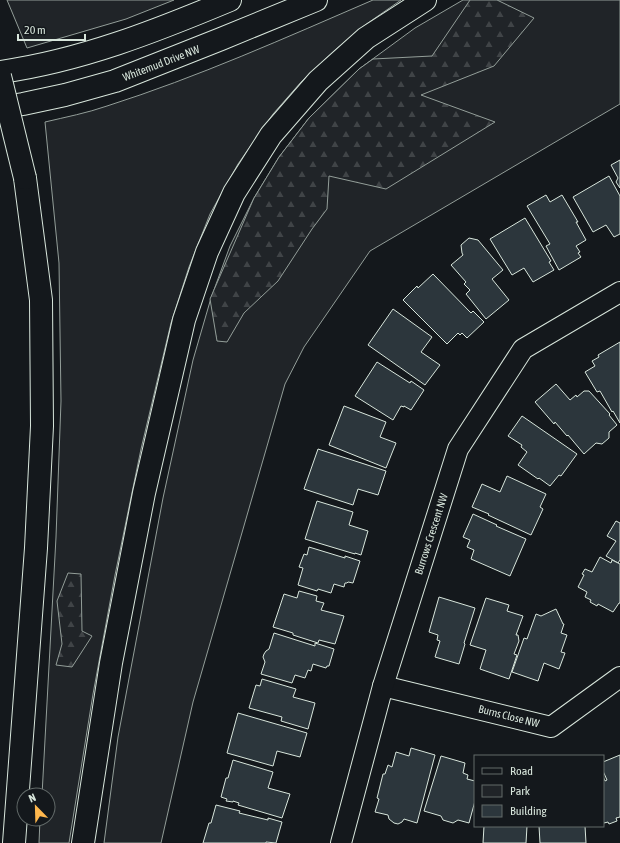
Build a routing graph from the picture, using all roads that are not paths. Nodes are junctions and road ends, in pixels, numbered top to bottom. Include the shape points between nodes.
1 (230, 0) edge
2 (316, 0) edge
3 (426, 0) edge
4 (0, 72) edge
5 (0, 76) edge
6 (0, 108) edge
7 (620, 292) edge
8 (620, 677) edge
9 (383, 686) junction
10 (14, 843) edge
11 (83, 843) edge
12 (341, 843) edge

1 - 4 highway via 121,42 61,60
2 - 6 highway, Whitemud Drive NW via 115,80 65,95
3 - 11 highway via 366,38 318,81 271,135 234,193 207,252 184,320 144,492 111,663
5 - 10 highway, bridge via 25,178 41,300 42,426 36,548
7 - 9 street, Burrows Crescent NW via 523,349 458,449
8 - 9 street, Burns Close NW via 551,727
9 - 12 street, Burrows Crescent NW

